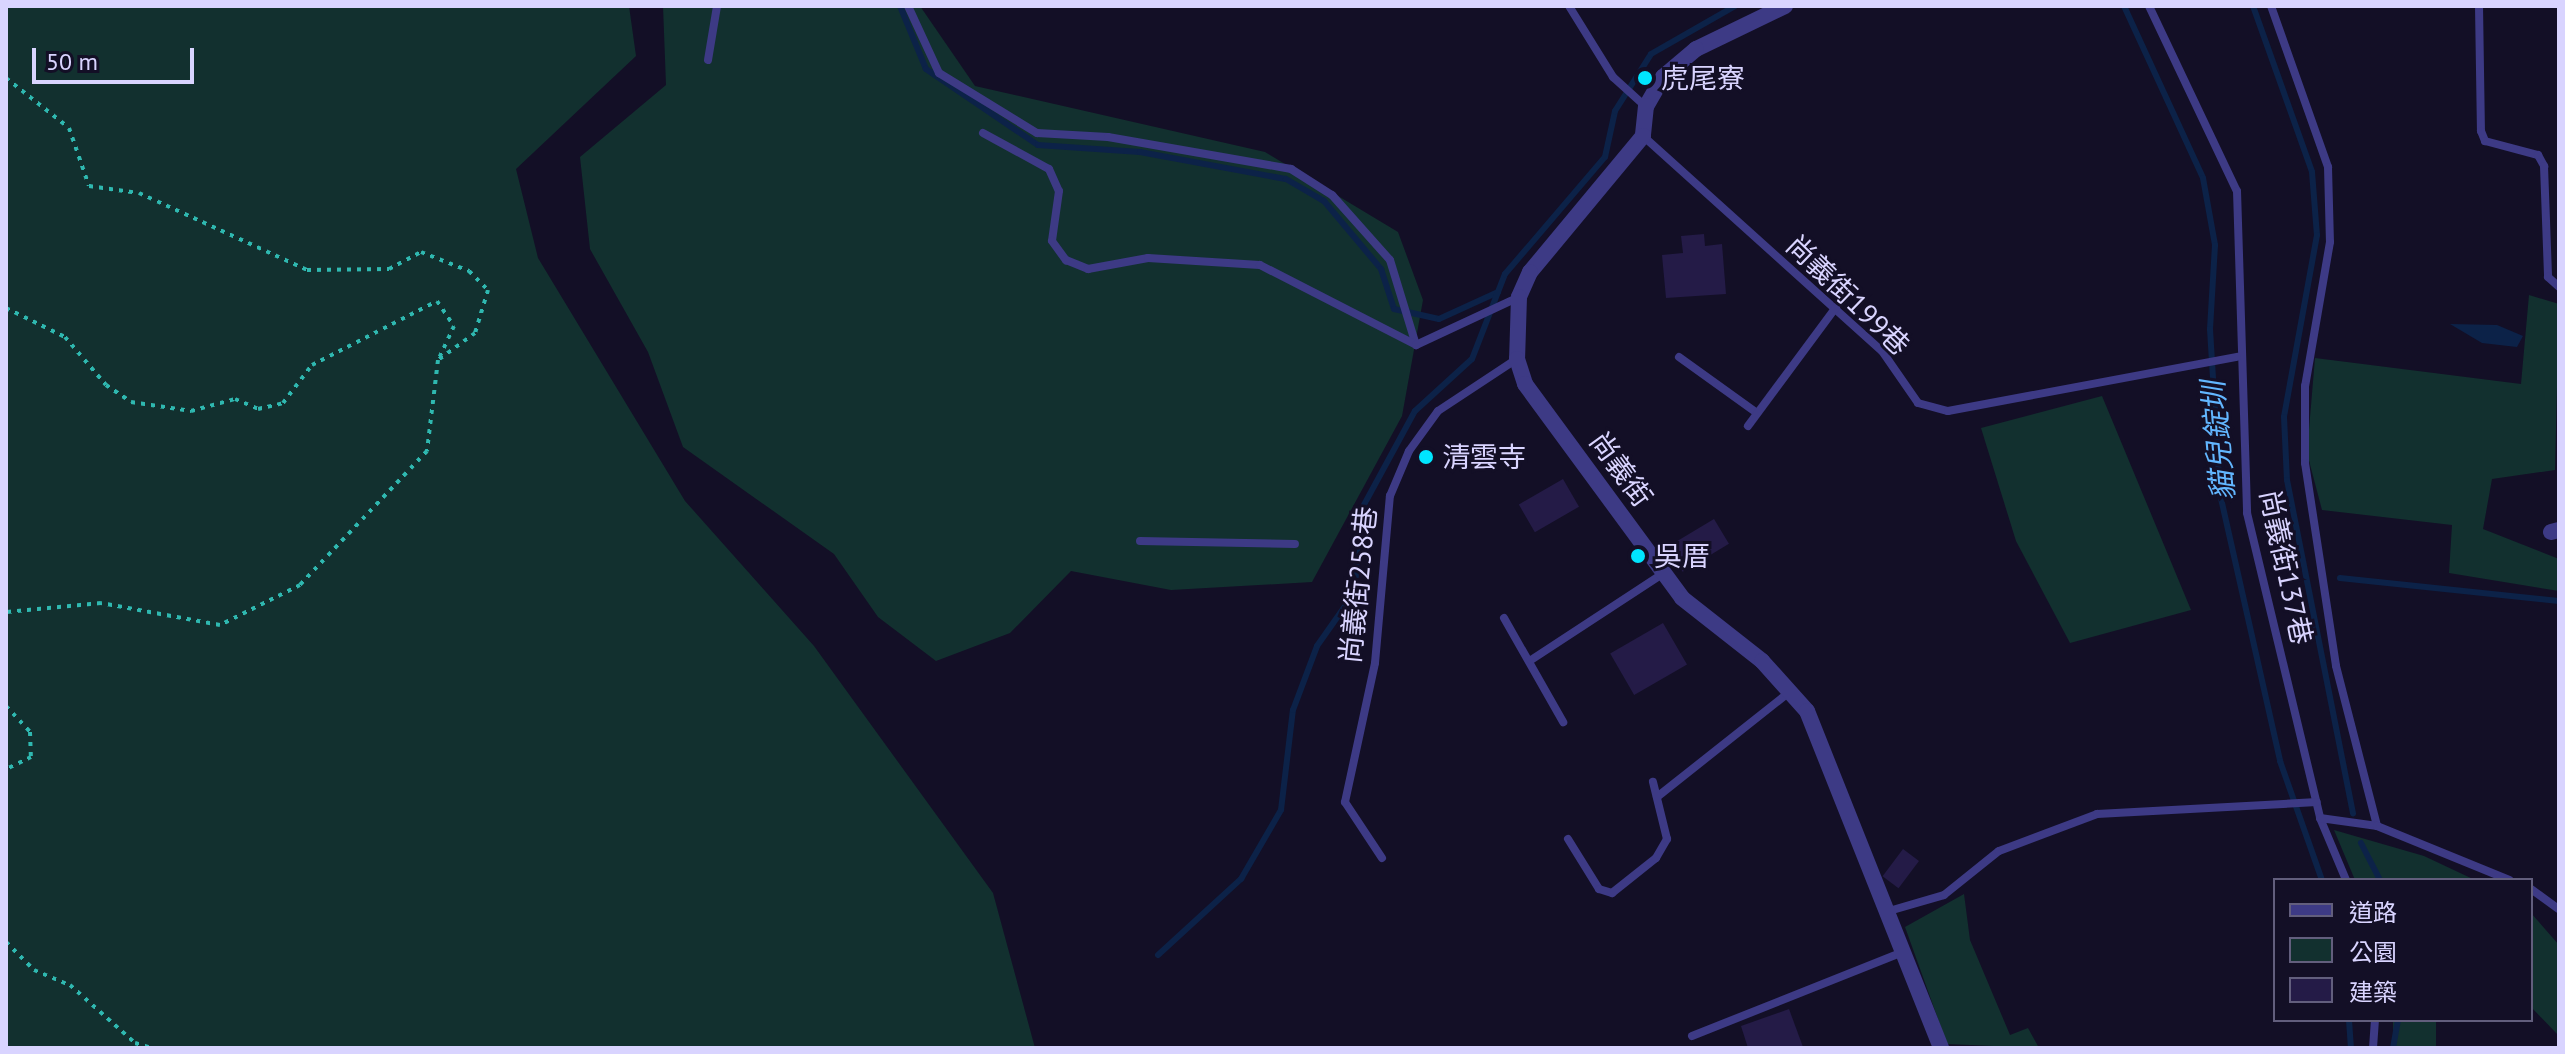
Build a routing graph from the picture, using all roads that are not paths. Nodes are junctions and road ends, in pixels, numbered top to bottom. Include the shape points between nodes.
1 (717, 6) edge
2 (908, 6) edge
3 (1569, 6) edge
4 (1785, 6) edge
5 (2149, 6) edge
6 (2271, 6) edge
7 (2479, 6) edge
8 (708, 60) dead end
9 (1646, 106) junction
10 (983, 133) dead end
11 (1643, 136) junction
12 (2559, 287) edge
13 (1514, 300) junction
14 (1836, 307) junction
15 (1416, 345) junction
16 (1679, 357) dead end
17 (2237, 357) junction
18 (1517, 359) junction
19 (1757, 413) junction
20 (1748, 426) dead end
21 (1140, 541) dead end
22 (1295, 544) dead end
23 (1664, 573) junction
24 (1504, 618) dead end
25 (1531, 660) junction
26 (1792, 690) junction
27 (1563, 722) dead end
28 (1653, 782) dead end
29 (1657, 797) junction
30 (2317, 802) junction
31 (2320, 818) junction
32 (2377, 826) junction
33 (1568, 839) dead end
34 (1382, 858) dead end
35 (2345, 878) edge
36 (2504, 878) edge
37 (2533, 890) edge
38 (2559, 909) edge
39 (1889, 911) junction
40 (1903, 952) junction
41 (2375, 1022) edge
42 (1692, 1036) dead end
43 (1941, 1048) edge
44 (2373, 1048) edge

1 - 8 lane
2 - 15 lane via 939,73 1037,133 1108,137 1291,169 1332,195 1390,260
3 - 9 lane via 1617,81
4 - 9 street via 1696,49 1663,77
5 - 17 lane, 尚義街137巷 via 2237,191
6 - 32 lane, 尚義街137巷 via 2328,167 2330,242 2305,386 2305,463 2336,666
7 - 12 lane via 2481,131 2485,141 2538,155 2544,166 2548,277
9 - 11 street
10 - 15 lane via 1049,169 1059,191 1052,241 1066,260 1088,269 1148,258 1260,265
11 - 13 street, 尚義街 via 1530,272
11 - 14 lane, 尚義街199巷
13 - 15 lane
13 - 18 street, 尚義街
14 - 17 lane, 尚義街199巷 via 1882,351 1918,403 1948,411
14 - 19 lane
16 - 19 lane
17 - 30 lane, 尚義街137巷 via 2247,513
18 - 23 street, 尚義街 via 1525,384
18 - 34 lane, 尚義街258巷 via 1438,411 1409,451 1390,496 1375,663 1345,802
19 - 20 lane
21 - 22 lane
23 - 25 lane
23 - 26 street, 尚義街 via 1682,598
24 - 25 lane
25 - 27 lane
26 - 29 lane
26 - 39 street, 尚義街
28 - 29 lane
29 - 33 lane via 1667,839 1656,858 1612,893 1599,889
30 - 31 lane, 尚義街137巷
30 - 39 lane via 2097,814 1999,851 1944,895
31 - 32 lane
31 - 35 lane, 尚義街137巷
32 - 36 lane
37 - 38 lane
39 - 40 street, 尚義街
40 - 42 lane
40 - 43 street, 尚義街
41 - 44 lane

